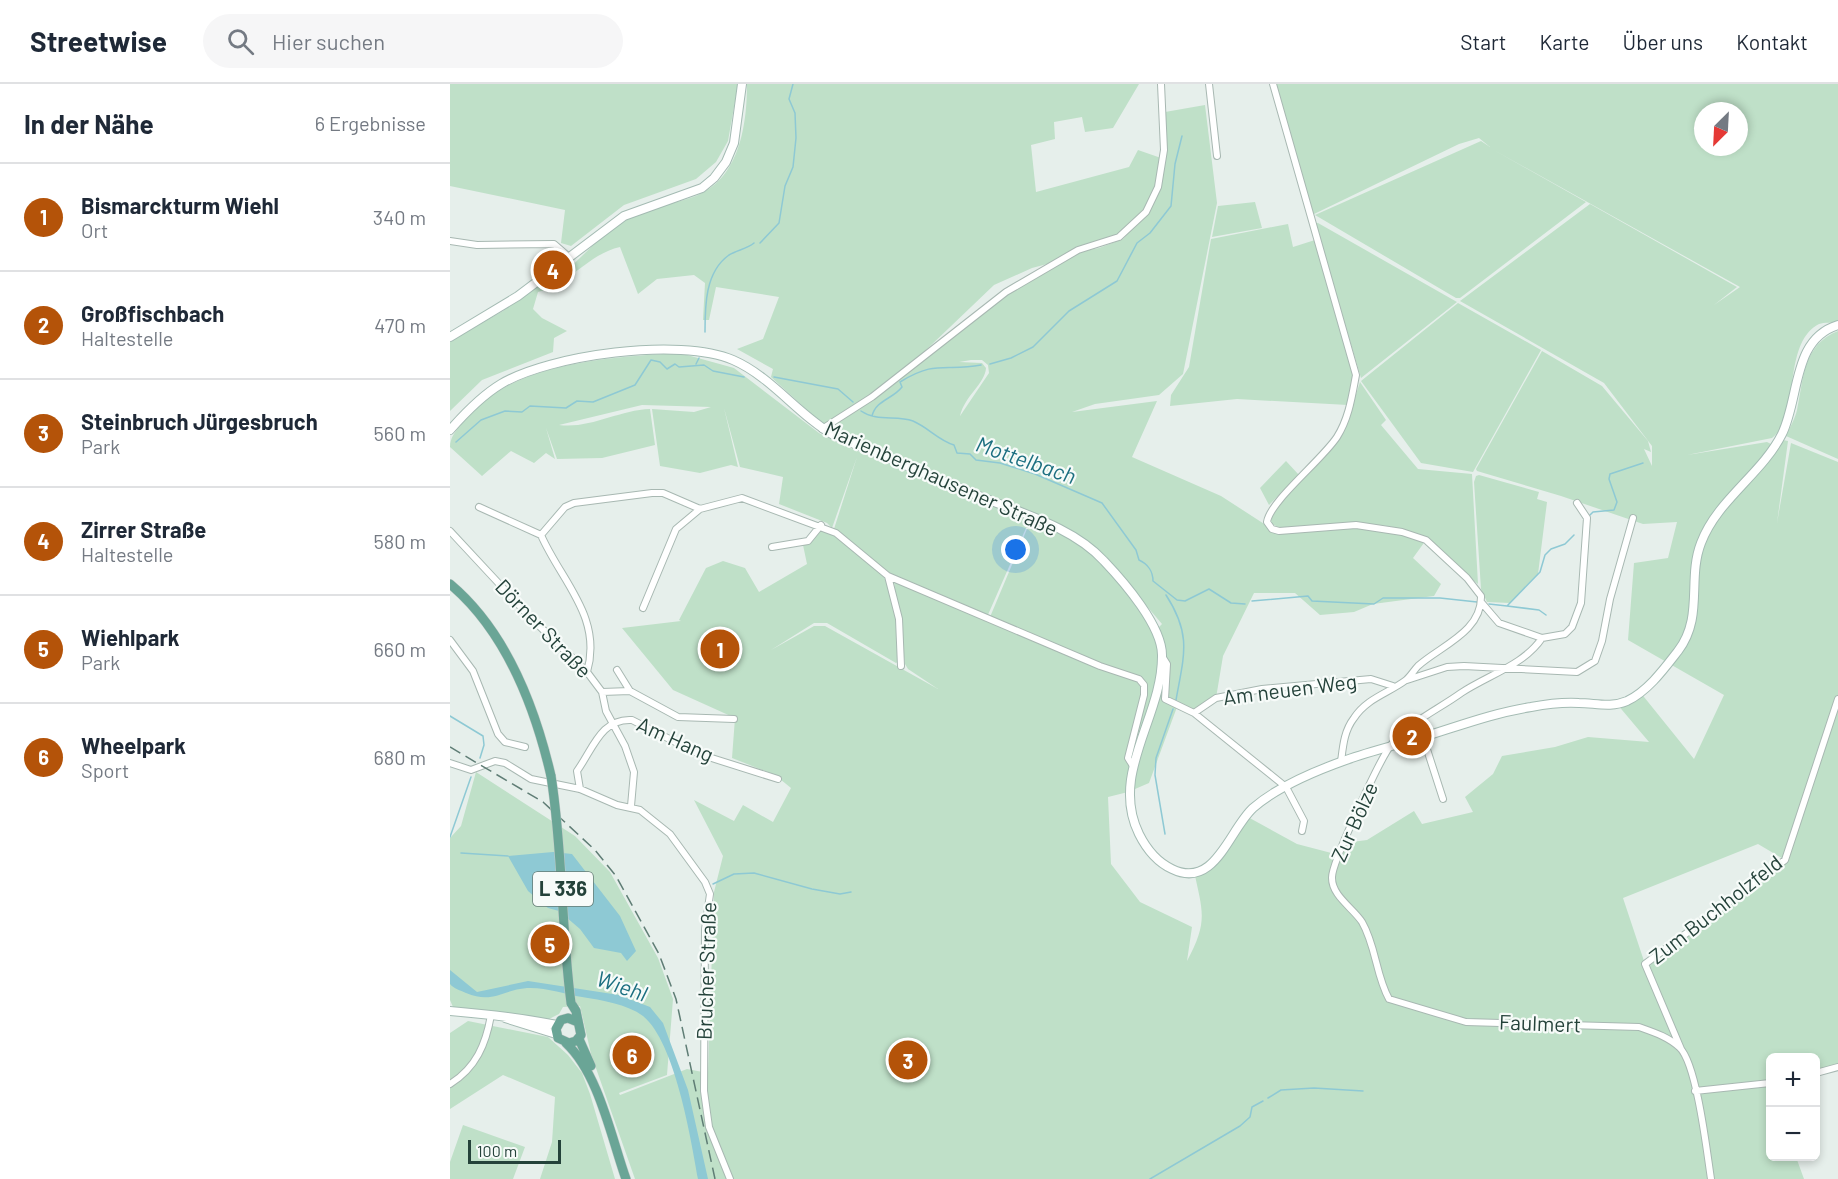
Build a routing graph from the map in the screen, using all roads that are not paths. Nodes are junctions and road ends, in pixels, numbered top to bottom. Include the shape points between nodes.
1 (742, 84) edge
2 (1209, 84) edge
3 (1273, 84) edge
4 (1161, 86) edge
5 (1217, 156) dead end
6 (450, 241) edge
7 (569, 257) junction
8 (1838, 326) edge
9 (450, 337) edge
10 (822, 429) junction
11 (450, 430) edge
12 (1577, 503) dead end
13 (479, 507) dead end
14 (700, 509) junction
15 (1633, 519) dead end
16 (821, 525) junction
17 (450, 531) edge
18 (541, 535) junction
19 (772, 547) dead end
20 (888, 576) junction
21 (450, 584) edge
22 (1481, 602) junction
23 (643, 609) dead end
24 (1542, 638) junction
25 (450, 640) edge
26 (1162, 656) junction
27 (901, 666) dead end
28 (1503, 668) junction
29 (617, 670) dead end
30 (587, 672) junction
31 (1406, 680) junction
32 (1393, 686) junction
33 (630, 691) junction
34 (602, 692) junction
35 (1838, 699) edge
36 (1194, 712) junction
37 (734, 720) dead end
38 (614, 721) junction
39 (1423, 737) junction
40 (1391, 745) junction
41 (525, 747) dead end
42 (1341, 762) junction
43 (450, 763) edge
44 (1133, 766) junction
45 (778, 779) dead end
46 (1287, 788) junction
47 (580, 789) junction
48 (1443, 799) dead end
49 (632, 806) junction
50 (1302, 831) dead end
51 (1342, 899) joint
52 (571, 1003) junction
53 (450, 1011) edge
54 (491, 1016) junction
55 (578, 1022) junction
56 (559, 1026) junction
57 (579, 1039) junction
58 (566, 1043) junction
59 (1681, 1049) junction
60 (1838, 1067) edge
61 (1820, 1072) edge
62 (1766, 1083) edge
63 (450, 1084) edge
64 (594, 1086) junction
65 (1695, 1091) junction
66 (626, 1179) edge
67 (730, 1179) edge
68 (1711, 1179) edge

1 - 7 main road via 734,143 714,178 702,188 624,216
2 - 5 street
3 - 22 street via 1356,375 1346,420 1338,436 1272,508 1267,522 1279,531 1356,525 1426,540 1475,586
4 - 10 street via 1164,150 1158,187 1146,212 1119,237 1078,250 1006,292 872,397
6 - 7 street via 487,246 554,244
7 - 9 main road via 518,296
8 - 39 main road via 1810,344 1781,436 1704,535 1696,557 1694,618 1689,633 1646,688 1617,704 1556,702 1480,718
10 - 11 main road, Marienberghausener Straße via 752,370 718,355 648,348 561,363 502,383
10 - 26 main road, Marienberghausener Straße via 1083,542 1102,557 1137,602 1160,640
12 - 24 street via 1587,518 1581,603 1572,627 1564,634
13 - 18 street
14 - 16 street via 742,498
14 - 18 street via 663,493 574,503
14 - 23 street via 676,529
15 - 28 street via 1595,661 1577,672
16 - 19 street via 808,541
16 - 20 street via 836,532
17 - 30 street, Dörner Straße
18 - 30 street via 551,558 583,606 592,641
20 - 27 street via 899,619
20 - 44 street via 1138,679 1144,685 1144,694 1128,758
21 - 52 main road, L 336, bridge via 482,619 515,670 536,722 551,776 560,836 565,959
22 - 24 street via 1499,623
22 - 31 street via 1468,628 1419,665
24 - 28 street via 1531,654
25 - 41 street via 472,670 498,734 505,742
26 - 36 street, Am neuen Weg via 1167,664 1165,699
26 - 44 main road
28 - 31 street via 1447,667
28 - 40 street
29 - 33 street
30 - 34 street, Dörner Straße
31 - 32 street
32 - 36 street, Am neuen Weg via 1371,679 1262,689 1216,698
32 - 42 street via 1364,705 1355,716 1346,731
33 - 34 street
33 - 37 street via 678,717
34 - 38 street, Dörner Straße via 606,711
35 - 59 street, Zum Buchholzfeld via 1785,860 1645,964
36 - 46 street
38 - 45 street, Am Hang via 632,720 699,754
38 - 47 street, Am Hang via 606,725 577,771
38 - 49 street, Dörner Straße via 634,772
39 - 40 main road
39 - 48 street
40 - 42 main road
40 - 51 street, Zur Bölze via 1331,875
42 - 46 main road
43 - 47 street, Brucher Straße via 476,770 495,761 505,763 531,779
44 - 46 main road via 1128,802 1144,845 1160,861 1184,873 1206,868 1254,808
46 - 50 street via 1304,820
47 - 49 street, Brucher Straße via 617,805
49 - 67 street, Brucher Straße via 670,834 710,894 705,929 704,1091 710,1127
51 - 59 street, Faulmert via 1362,922 1389,999 1466,1022 1639,1027 1658,1033
52 - 55 main road, L 336
52 - 56 main road
53 - 54 main road
54 - 56 main road
54 - 63 street via 481,1051 461,1077
55 - 56 main road
55 - 57 main road, L 336
56 - 58 main road, L 336
57 - 58 main road
57 - 64 main road, L 336 via 593,1072
58 - 64 main road, L 336 via 583,1060
59 - 65 street
60 - 61 street
62 - 65 street
64 - 66 main road, L 336
65 - 68 street

